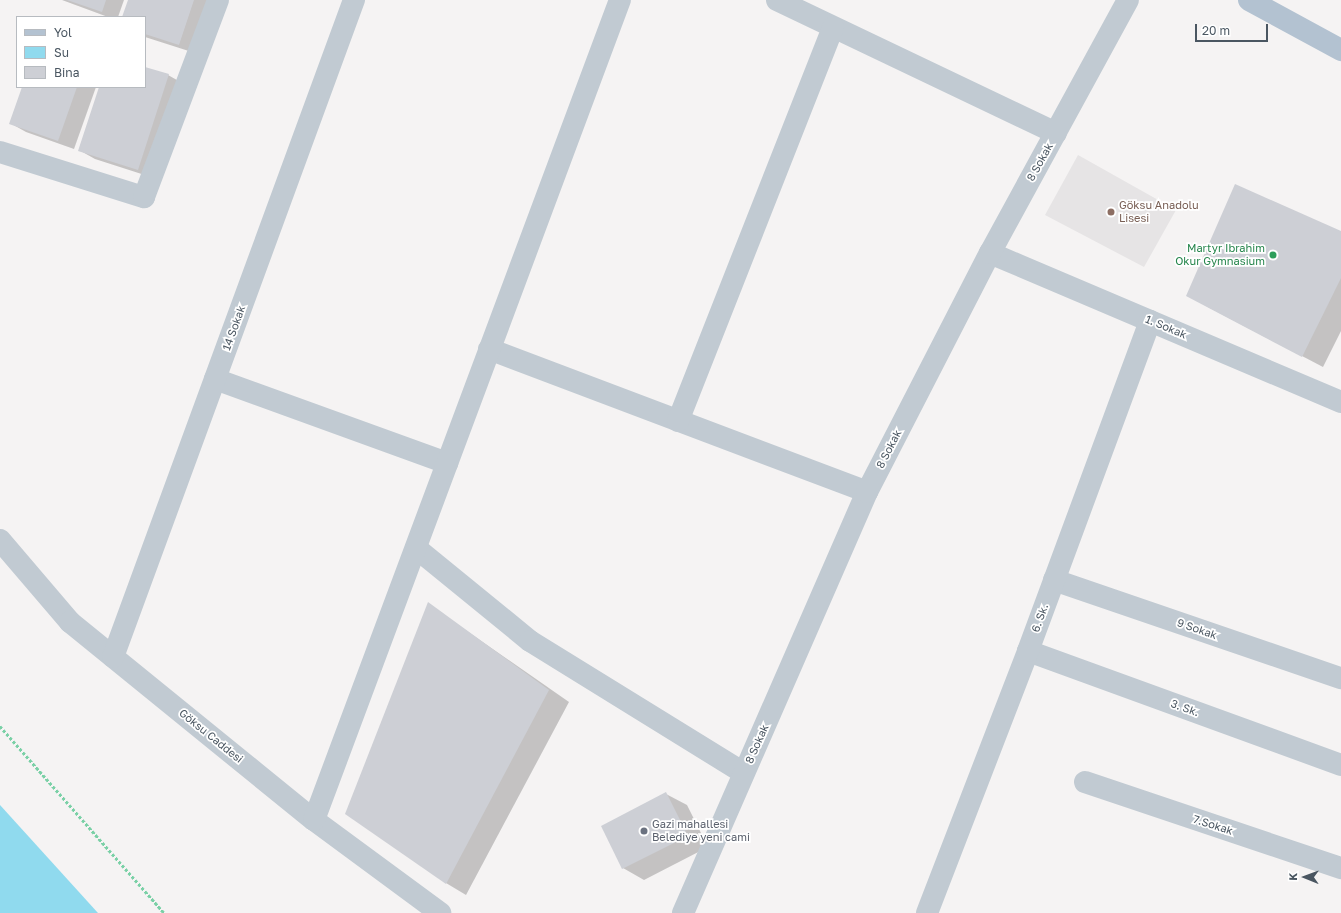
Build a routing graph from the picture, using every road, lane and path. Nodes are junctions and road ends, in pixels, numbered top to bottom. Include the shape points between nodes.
1 (218, 0) edge
2 (354, 0) edge
3 (620, 0) edge
4 (777, 0) edge
5 (1128, 0) edge
6 (1249, 0) edge
7 (833, 27) junction
8 (1341, 50) edge
9 (1056, 133) junction
10 (0, 152) edge
11 (990, 253) junction
12 (1150, 321) junction
13 (489, 349) junction
14 (215, 379) junction
15 (1341, 402) edge
16 (678, 421) junction
17 (447, 463) junction
18 (867, 492) junction
19 (0, 540) edge
20 (416, 548) junction
21 (1054, 580) junction
22 (1028, 651) junction
23 (113, 657) junction
24 (1341, 678) edge
25 (0, 726) edge
26 (1341, 765) edge
27 (744, 773) junction
28 (1085, 782) dead end
29 (314, 820) junction
30 (1341, 868) edge
31 (164, 913) edge
32 (440, 913) edge
33 (683, 913) edge
34 (927, 913) edge

1 - 10 street via 144,197
2 - 14 street, 14 Sokak
3 - 13 street
4 - 7 street
5 - 9 street, 8 Sokak
6 - 8 main road
7 - 9 street
7 - 16 street
9 - 11 street, 8 Sokak
11 - 12 street, 1. Sokak
11 - 18 street, 8 Sokak
12 - 15 street, 1. Sokak
12 - 21 street, 6. Sk.
13 - 16 street
13 - 17 street
14 - 17 street
14 - 23 street, 14 Sokak
16 - 18 street
17 - 20 street
18 - 27 street, 8 Sokak
19 - 23 street, Göksu Caddesi via 70,622
20 - 27 street via 530,641
20 - 29 street
21 - 22 street, 6. Sk.
21 - 24 street, 9 Sokak
22 - 26 street, 3. Sk.
22 - 34 street, 6. Sk.
23 - 29 street, Göksu Caddesi
25 - 31 path
27 - 33 street, 8 Sokak
28 - 30 street, 7.Sokak
29 - 32 street, Göksu Caddesi

